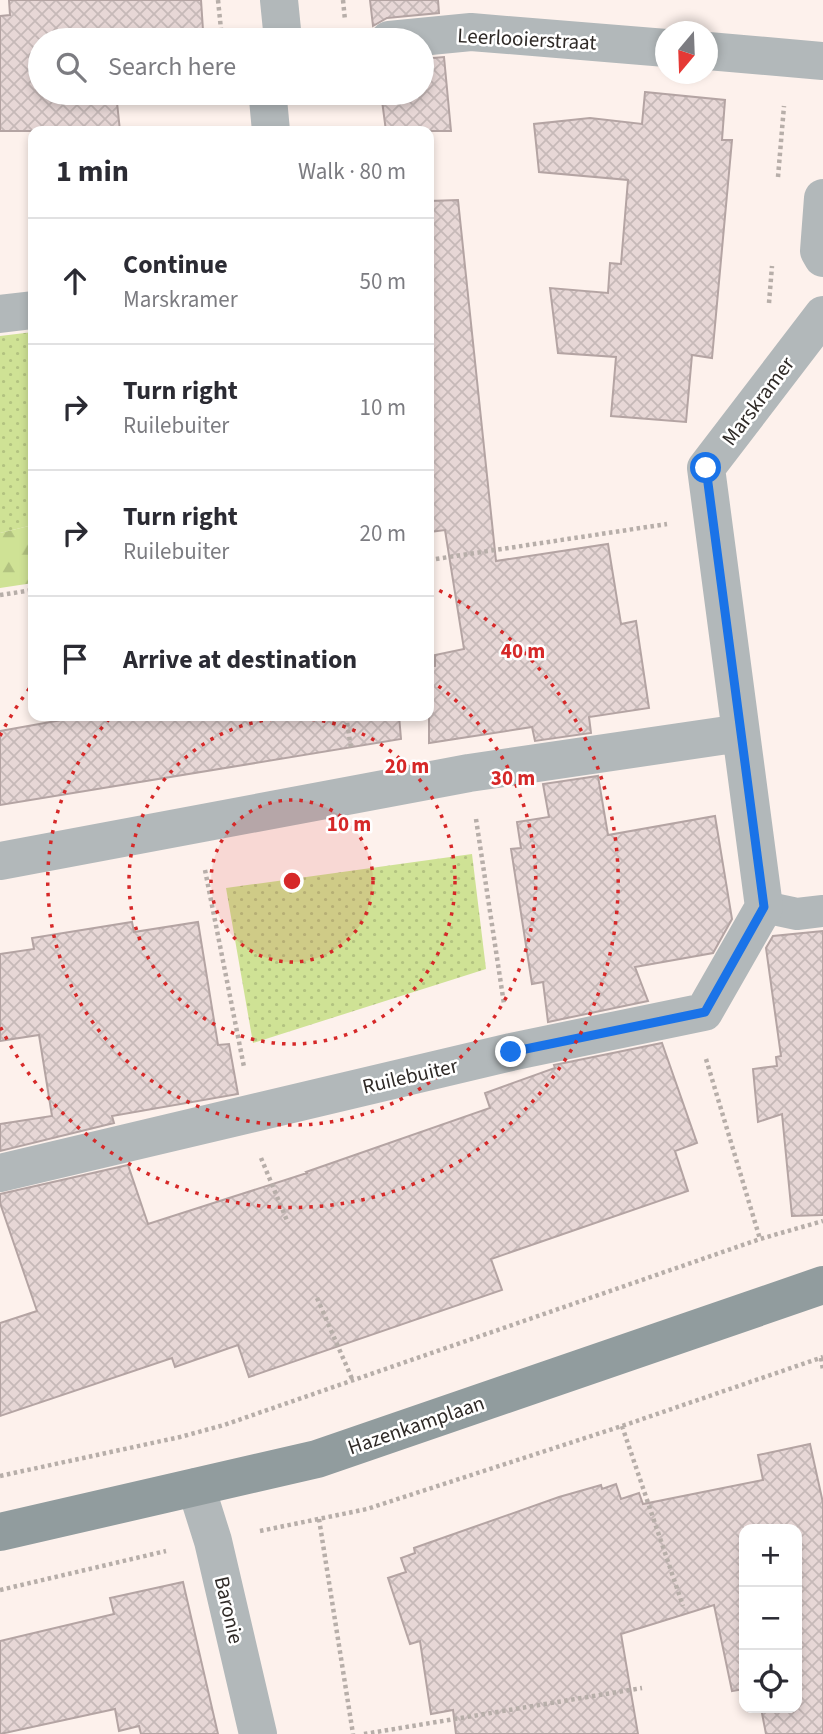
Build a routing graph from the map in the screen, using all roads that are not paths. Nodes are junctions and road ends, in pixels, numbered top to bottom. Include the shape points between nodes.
1 (279, 0) edge
2 (282, 28) edge
3 (434, 36) edge
4 (655, 47) edge
5 (718, 52) edge
6 (823, 61) edge
7 (269, 105) edge
8 (271, 126) edge
9 (823, 198) edge
10 (823, 258) edge
11 (28, 311) edge
12 (0, 314) edge
13 (823, 315) edge
14 (741, 733) junction
15 (0, 861) edge
16 (764, 907) junction
17 (823, 911) edge
18 (0, 1173) edge
19 (823, 1284) edge
20 (196, 1487) junction
21 (0, 1532) edge
22 (258, 1734) edge

1 - 2 street
3 - 4 street, Leerlooierstraat via 471,32
5 - 6 street
7 - 8 street
9 - 10 street via 819,251
11 - 12 street
13 - 14 street, Marskramer via 706,468
14 - 15 street via 469,773
14 - 16 street, Marskramer
16 - 17 lane via 797,914
16 - 18 street, Ruilebuiter via 705,1012 511,1052
19 - 20 street, Hazenkamplaan via 317,1459
20 - 21 street, Hazenkamplaan
20 - 22 street, Baronie

